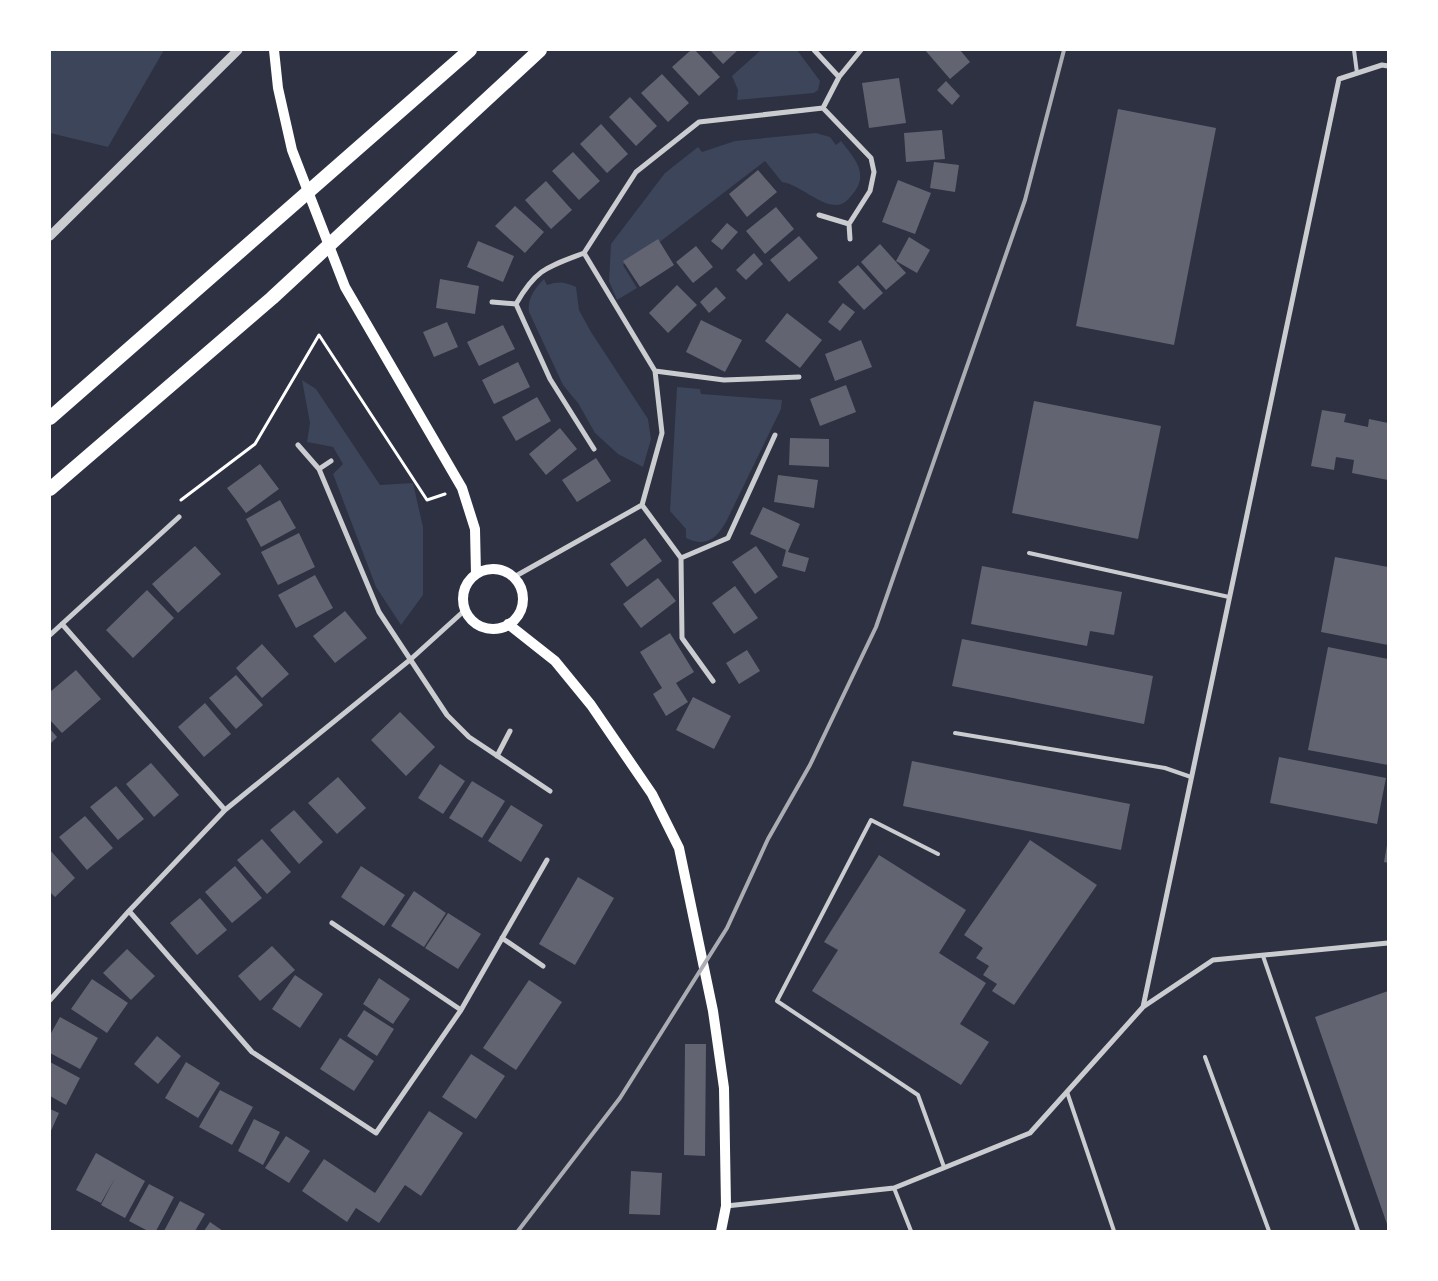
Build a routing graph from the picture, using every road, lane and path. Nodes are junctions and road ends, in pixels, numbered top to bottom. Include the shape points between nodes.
1 (238, 50) edge
2 (274, 50) edge
3 (470, 50) edge
4 (540, 50) edge
5 (814, 50) edge
6 (861, 50) edge
7 (1354, 50) edge
8 (1388, 66) edge
9 (1357, 73) junction
10 (838, 77) junction
11 (823, 108) junction
12 (819, 215) dead end
13 (849, 224) junction
14 (50, 236) edge
15 (850, 239) dead end
16 (584, 253) junction
17 (492, 302) dead end
18 (516, 304) junction
19 (655, 371) junction
20 (799, 377) dead end
21 (50, 418) edge
22 (775, 435) dead end
23 (298, 444) dead end
24 (594, 449) dead end
25 (331, 461) dead end
26 (318, 469) junction
27 (50, 488) edge
28 (462, 488) junction
29 (179, 502) dead end
30 (642, 505) junction
31 (179, 517) dead end
32 (1029, 554) dead end
33 (681, 558) junction
34 (476, 574) junction
35 (514, 578) junction
36 (1229, 597) junction
37 (465, 610) junction
38 (62, 624) junction
39 (508, 624) junction
40 (50, 635) edge
41 (411, 659) junction
42 (713, 681) dead end
43 (510, 731) dead end
44 (955, 733) dead end
45 (497, 756) junction
46 (1191, 777) junction
47 (550, 791) dead end
48 (225, 810) junction
49 (938, 854) dead end
50 (547, 860) dead end
51 (129, 911) junction
52 (332, 923) dead end
53 (502, 938) junction
54 (1388, 943) edge
55 (1263, 956) junction
56 (543, 966) dead end
57 (50, 1000) edge
58 (1143, 1007) junction
59 (461, 1010) junction
60 (1205, 1057) dead end
61 (1067, 1092) junction
62 (944, 1167) junction
63 (894, 1188) junction
64 (726, 1206) junction
65 (721, 1231) edge
66 (911, 1231) edge
67 (1114, 1231) edge
68 (1269, 1231) edge
69 (1358, 1231) edge

1 - 14 street
2 - 28 main road via 278,88 292,150 345,287
3 - 21 highway
4 - 27 highway via 272,298
5 - 10 street
6 - 10 street
7 - 9 lane
8 - 9 street
9 - 36 street via 1339,79
10 - 11 street
11 - 13 street via 871,158 874,172 870,191
11 - 16 street via 700,122 636,172
12 - 13 street
13 - 15 street
16 - 18 street via 544,268 528,284
16 - 19 street
17 - 18 street
18 - 24 street via 550,379
19 - 20 street via 724,380
19 - 30 street via 662,433
22 - 33 street via 728,538
23 - 26 street
25 - 26 street
26 - 41 street via 379,612
28 - 29 path via 427,500 319,335 255,444
28 - 34 main road via 475,529
30 - 33 street
30 - 35 street
31 - 38 street
32 - 36 lane
33 - 42 street via 682,638
34 - 35 main road via 496,569
34 - 37 main road via 464,590
35 - 39 main road via 520,585 523,602 516,619
36 - 46 street
37 - 39 main road via 479,625 499,628
37 - 41 street
38 - 40 street
38 - 48 street
39 - 64 main road via 554,661 591,705 652,794 679,848 713,1011 724,1088
41 - 45 street via 447,715 469,737
41 - 48 street
43 - 45 street
44 - 46 lane via 1165,768
45 - 47 street
46 - 58 street
48 - 51 street
49 - 62 lane via 871,820 777,1001 918,1095
50 - 53 street
51 - 57 street
51 - 59 street via 252,1052 376,1133
52 - 59 street
53 - 56 street
53 - 59 street
54 - 55 street
55 - 58 street via 1213,960
55 - 69 lane
58 - 61 street
60 - 68 lane
61 - 62 street via 1030,1133
61 - 67 lane
62 - 63 street
63 - 64 street
63 - 66 lane
64 - 65 main road

